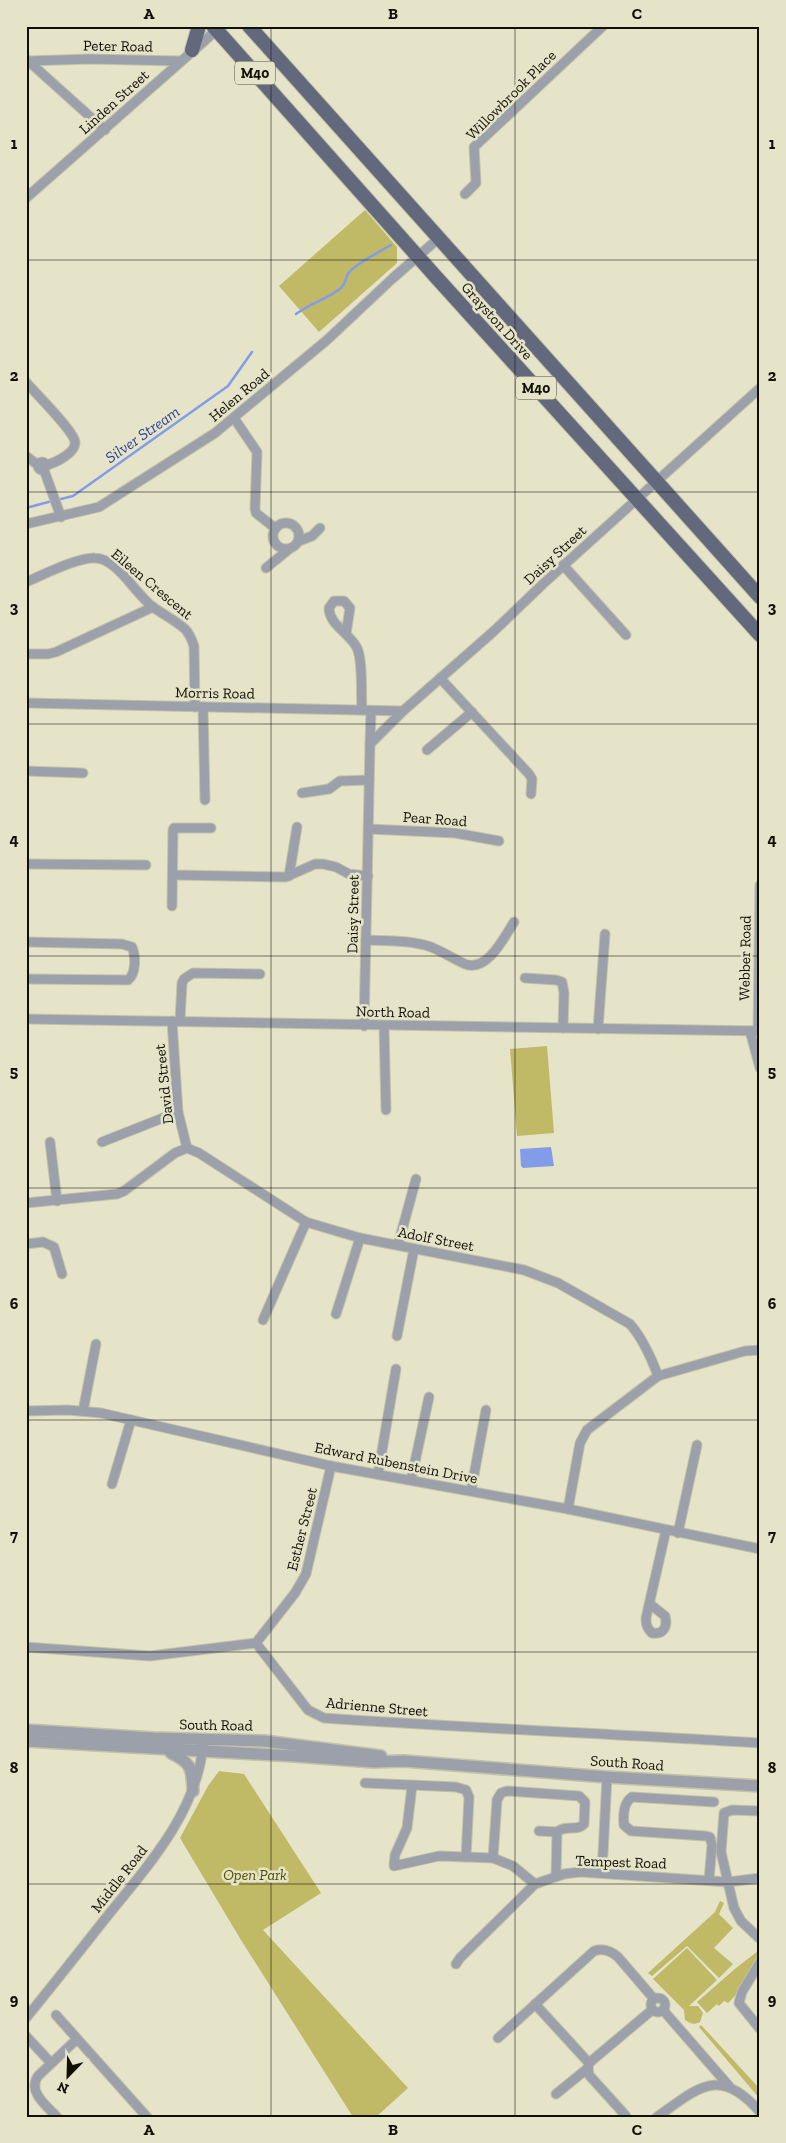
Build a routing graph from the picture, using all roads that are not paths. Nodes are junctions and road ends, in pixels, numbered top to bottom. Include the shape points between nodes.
1 (199, 26) edge
2 (249, 26) edge
3 (603, 26) edge
4 (217, 27) edge
5 (192, 50) junction
6 (27, 60) edge
7 (56, 60) junction
8 (180, 61) junction
9 (52, 80) junction
10 (106, 130) junction
11 (465, 194) dead end
12 (26, 198) edge
13 (439, 238) junction
14 (418, 257) junction
15 (26, 382) edge
16 (760, 388) edge
17 (234, 418) junction
18 (26, 456) edge
19 (43, 467) junction
20 (656, 482) junction
21 (636, 498) junction
22 (61, 517) junction
23 (26, 524) edge
24 (275, 528) junction
25 (320, 528) dead end
26 (299, 541) junction
27 (288, 550) junction
28 (563, 565) junction
29 (266, 568) dead end
30 (26, 582) edge
31 (760, 597) edge
32 (153, 607) junction
33 (346, 634) dead end
34 (760, 635) edge
35 (626, 636) dead end
36 (26, 654) edge
37 (440, 678) junction
38 (26, 703) edge
39 (199, 707) junction
40 (366, 710) junction
41 (403, 711) junction
42 (472, 712) junction
43 (370, 744) junction
44 (427, 750) dead end
45 (26, 771) edge
46 (83, 773) dead end
47 (369, 780) junction
48 (302, 793) dead end
49 (531, 794) dead end
50 (205, 800) dead end
51 (297, 827) dead end
52 (211, 828) dead end
53 (369, 829) junction
54 (499, 841) dead end
55 (26, 864) edge
56 (146, 865) dead end
57 (173, 875) junction
58 (289, 876) junction
59 (368, 876) junction
60 (760, 885) edge
61 (172, 906) dead end
62 (514, 922) dead end
63 (605, 934) dead end
64 (366, 940) junction
65 (26, 942) edge
66 (260, 974) dead end
67 (526, 978) dead end
68 (26, 979) edge
69 (26, 1019) edge
70 (176, 1021) junction
71 (364, 1026) junction
72 (384, 1026) junction
73 (563, 1028) junction
74 (598, 1029) junction
75 (756, 1031) edge
76 (760, 1068) edge
77 (386, 1110) dead end
78 (178, 1112) junction
79 (50, 1142) dead end
80 (102, 1142) dead end
81 (187, 1148) junction
82 (416, 1179) dead end
83 (57, 1201) junction
84 (26, 1204) edge
85 (306, 1222) junction
86 (360, 1238) junction
87 (26, 1244) edge
88 (398, 1245) junction
89 (414, 1249) junction
90 (62, 1274) dead end
91 (336, 1314) dead end
92 (263, 1320) dead end
93 (397, 1336) dead end
94 (96, 1344) dead end
95 (760, 1350) edge
96 (396, 1369) dead end
97 (658, 1376) junction
98 (429, 1397) dead end
99 (486, 1410) dead end
100 (26, 1411) edge
101 (83, 1411) junction
102 (131, 1420) junction
103 (696, 1446) dead end
104 (331, 1466) junction
105 (378, 1474) junction
106 (411, 1480) junction
107 (112, 1484) dead end
108 (471, 1491) junction
109 (568, 1510) junction
110 (666, 1530) junction
111 (678, 1533) junction
112 (760, 1548) edge
113 (650, 1604) dead end
114 (256, 1644) junction
115 (26, 1647) edge
116 (26, 1730) edge
117 (26, 1741) edge
118 (760, 1742) edge
119 (202, 1746) junction
120 (166, 1750) junction
121 (607, 1777) junction
122 (365, 1783) dead end
123 (412, 1786) junction
124 (760, 1786) edge
125 (192, 1791) junction
126 (714, 1802) dead end
127 (760, 1811) edge
128 (539, 1831) dead end
129 (557, 1832) junction
130 (466, 1857) junction
131 (493, 1858) junction
132 (602, 1873) junction
133 (556, 1876) junction
134 (760, 1878) edge
135 (709, 1880) junction
136 (728, 1882) junction
137 (535, 1884) junction
138 (760, 1939) edge
139 (760, 1962) edge
140 (456, 1964) dead end
141 (654, 1999) junction
142 (535, 2004) junction
143 (652, 2010) junction
144 (664, 2010) junction
145 (56, 2015) dead end
146 (26, 2018) edge
147 (760, 2030) edge
148 (26, 2036) edge
149 (498, 2038) dead end
150 (77, 2039) junction
151 (51, 2063) junction
152 (588, 2066) junction
153 (729, 2086) junction
154 (556, 2094) dead end
155 (760, 2112) edge
156 (626, 2116) edge
157 (57, 2117) edge
158 (147, 2117) edge
159 (657, 2117) edge

1 - 5 main road
2 - 13 main road, Grayston Drive / M40
3 - 11 street, Willowbrook Place via 474,147 476,183
4 - 5 street, Linden Street
4 - 14 main road, Grayston Drive / M40
5 - 8 street, Linden Street
6 - 7 street, Peter Road
6 - 9 street
7 - 8 street, Peter Road
7 - 9 street via 52,67
8 - 10 street, Linden Street
9 - 10 street
10 - 12 street, Linden Street
13 - 14 street, Helen Road
13 - 20 main road, Grayston Drive / M40
14 - 17 street, Helen Road
14 - 21 main road, Grayston Drive / M40
15 - 19 street via 75,440 70,451
16 - 20 street, Daisy Street
17 - 22 street, Helen Road via 112,500
17 - 24 street via 257,452 256,513
18 - 19 street
19 - 22 street
20 - 21 street, Daisy Street
20 - 31 main road, Grayston Drive / M40
21 - 28 street, Daisy Street
21 - 34 main road, Grayston Drive / M40
22 - 23 street, Helen Road
24 - 26 street via 285,523 292,524 300,533
24 - 27 street via 274,542
25 - 26 street via 312,536
26 - 27 street
27 - 29 street
28 - 35 street
28 - 37 street, Daisy Street
30 - 32 street, Eileen Crescent via 61,567 98,558 113,566
32 - 36 street via 56,652
32 - 39 street, Eileen Crescent via 180,625 192,640
33 - 40 street, Daisy Street via 359,654
37 - 41 street, Daisy Street
37 - 42 street
38 - 39 street, Morris Road
39 - 40 street, Morris Road
39 - 50 street, Eileen Crescent
40 - 41 street, Morris Road
40 - 43 street, Daisy Street
41 - 43 street, Daisy Street
42 - 44 street
42 - 49 street via 529,774
43 - 47 street, Daisy Street
45 - 46 street
47 - 48 street via 340,780 328,789
47 - 53 street, Daisy Street
51 - 58 street
52 - 57 street via 174,828
53 - 54 street, Pear Road via 455,832
53 - 59 street, Daisy Street
55 - 56 street
57 - 58 street
57 - 61 street
58 - 59 street via 315,864 323,864 349,874
59 - 64 street, Daisy Street
60 - 75 street, Webber Road
62 - 64 street via 497,950 476,966 410,942
63 - 74 street
64 - 71 street, Daisy Street
65 - 68 street via 122,944 132,947 134,952 133,973 128,980
66 - 70 street, David Street via 193,973 184,978
67 - 73 street via 562,982
69 - 70 street, North Road
70 - 71 street, North Road
70 - 78 street, David Street
71 - 72 street, North Road
72 - 73 street, North Road
72 - 77 street
73 - 74 street, North Road
74 - 75 street, North Road
75 - 76 street, Webber Road
78 - 80 street
78 - 81 street, David Street
79 - 83 street
81 - 83 street via 175,1153 124,1191
81 - 85 street, Adolf Street
82 - 88 street
83 - 84 street
85 - 86 street, Adolf Street
85 - 92 street
86 - 88 street, Adolf Street
86 - 91 street
87 - 90 street via 43,1242 54,1247
88 - 89 street, Adolf Street
89 - 93 street
89 - 97 street, Adolf Street via 524,1270 558,1282 630,1324
94 - 101 street
95 - 97 street via 744,1351
96 - 105 street
97 - 109 street via 582,1437
98 - 106 street
99 - 108 street
100 - 101 street, Edward Rubenstein Drive
101 - 102 street, Edward Rubenstein Drive
102 - 104 street, Edward Rubenstein Drive
102 - 107 street
103 - 111 street
104 - 105 street, Edward Rubenstein Drive
104 - 114 street, Esther Street via 306,1574
105 - 106 street, Edward Rubenstein Drive
106 - 108 street, Edward Rubenstein Drive
108 - 109 street, Edward Rubenstein Drive
109 - 110 street, Edward Rubenstein Drive
110 - 111 street, Edward Rubenstein Drive
110 - 113 street
111 - 112 street, Edward Rubenstein Drive
114 - 115 street via 150,1656
114 - 118 street, Adrienne Street via 308,1710 324,1718
116 - 119 street, South Road
117 - 120 street, South Road
119 - 120 street, South Road
119 - 121 street, South Road via 264,1741 359,1752 404,1761
119 - 125 street, Middle Road
120 - 125 street via 188,1763 192,1773
121 - 124 street, South Road
121 - 132 street
122 - 123 street
123 - 130 street via 456,1787 467,1792
123 - 130 street via 406,1828 394,1866 439,1856
125 - 146 street, Middle Road via 150,1863
126 - 135 street via 632,1797 626,1803 624,1820 624,1826 631,1831 710,1838
127 - 136 street via 732,1810 724,1813 721,1852
128 - 129 street
129 - 131 street via 564,1828 580,1828 584,1824 585,1802 582,1798 576,1795 504,1792 497,1800
129 - 133 street
130 - 131 street
131 - 137 street via 513,1866
132 - 133 street, Tempest Road
132 - 135 street, Tempest Road
133 - 137 street, Tempest Road
134 - 136 street, Tempest Road
135 - 136 street, Tempest Road
136 - 138 street via 737,1915
137 - 140 street, Tempest Road
139 - 147 street via 739,2003
141 - 142 street via 614,1954 600,1949
141 - 143 street via 650,2004
141 - 144 street via 664,2000
142 - 149 street
142 - 152 street
143 - 144 street
143 - 152 street
144 - 153 street
145 - 150 street
148 - 151 street
150 - 151 street
150 - 158 street
151 - 157 street via 38,2076 34,2087
152 - 154 street
152 - 156 street via 590,2074
153 - 155 street
153 - 159 street via 718,2084 698,2089

